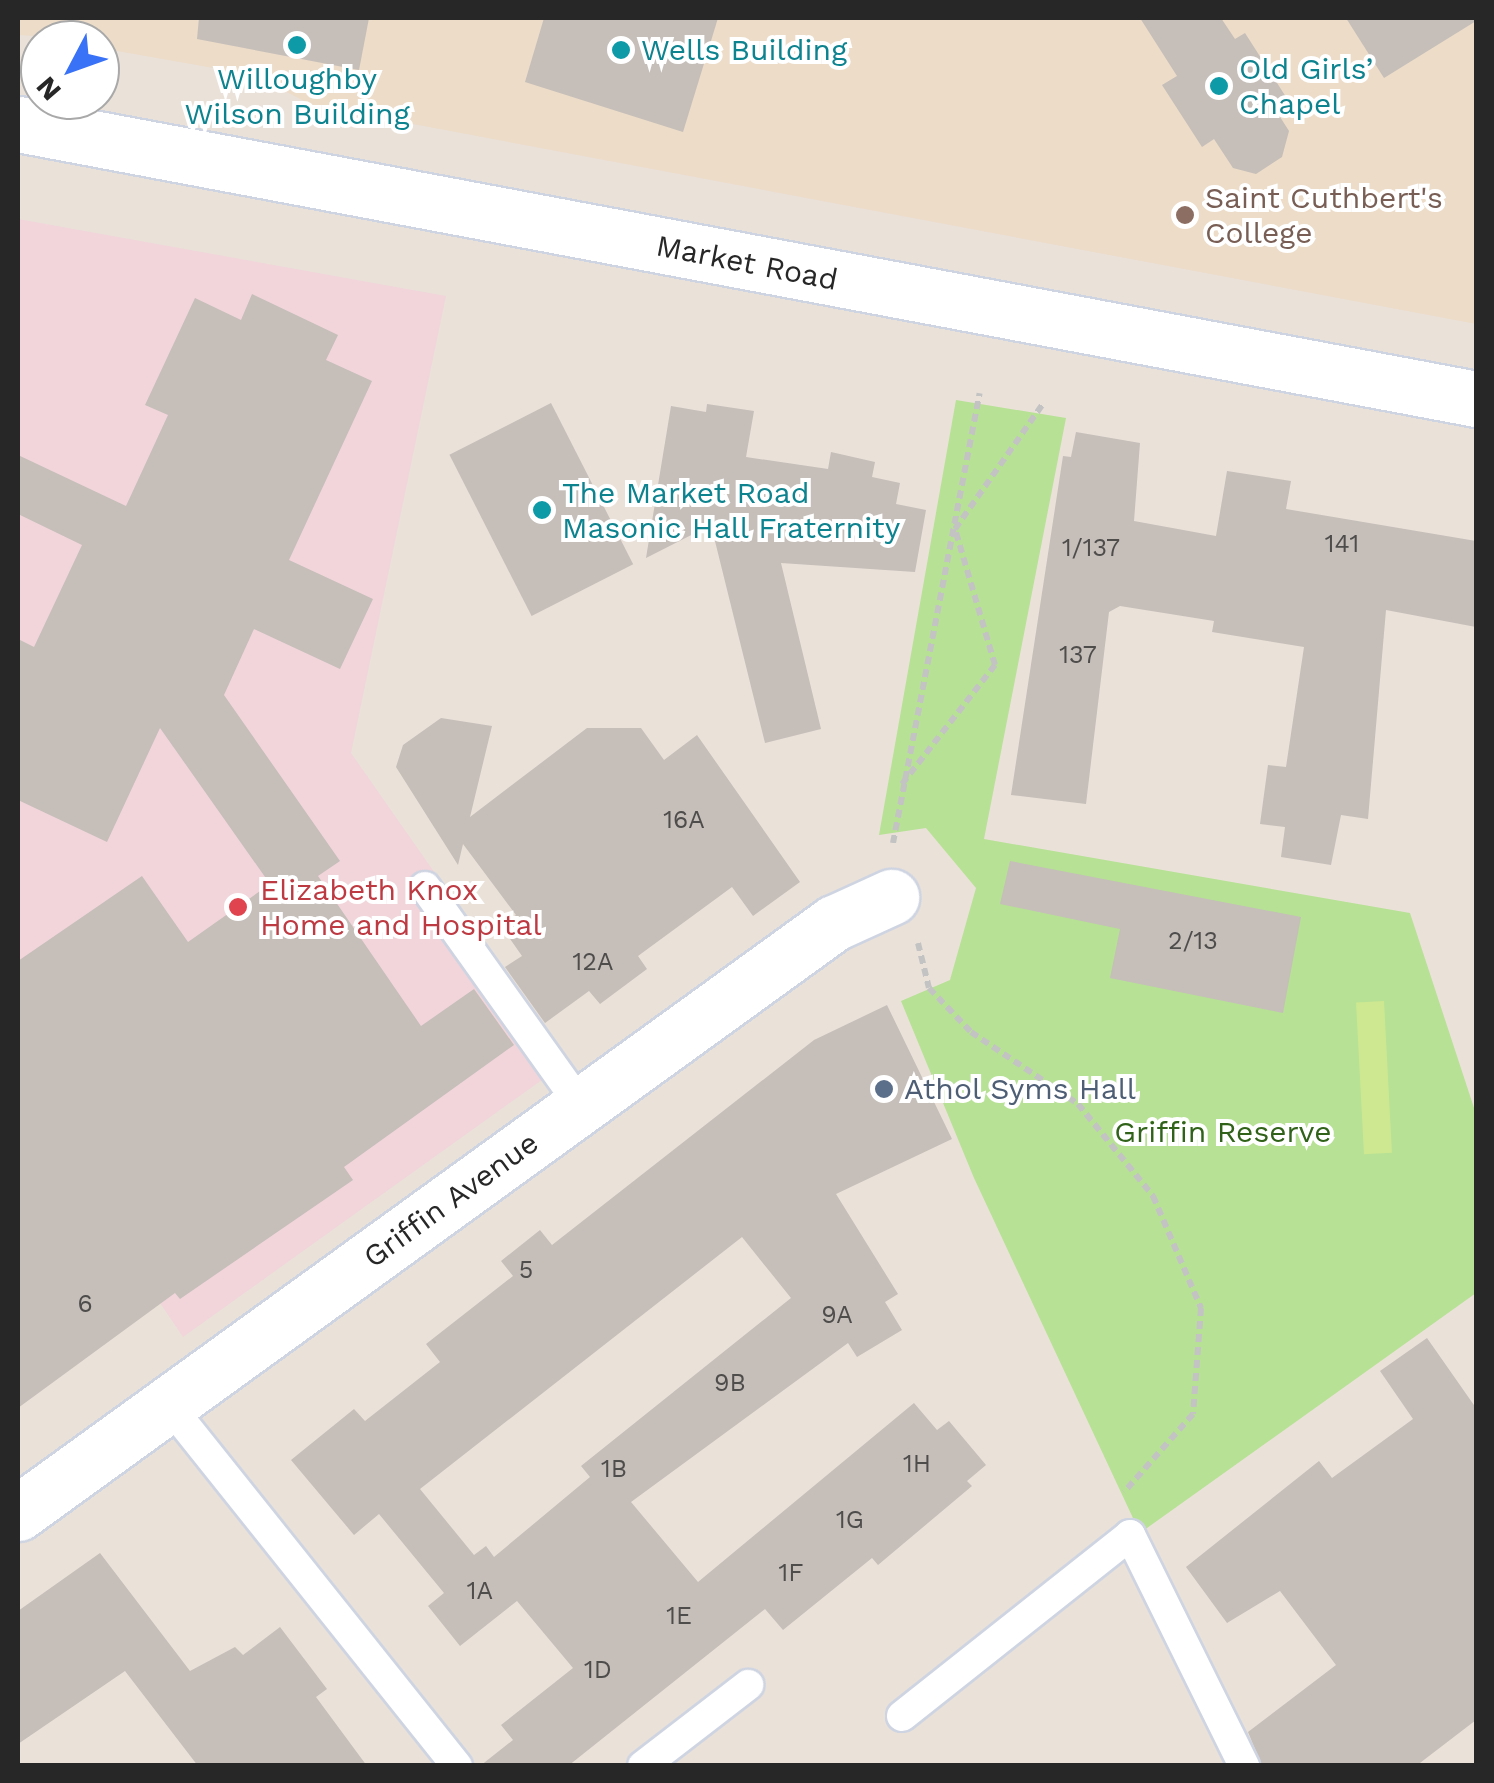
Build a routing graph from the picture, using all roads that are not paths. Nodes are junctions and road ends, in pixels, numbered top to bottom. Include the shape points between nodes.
1 (18, 124) edge
2 (1476, 399) edge
3 (425, 887) dead end
4 (892, 898) road end
5 (581, 1106) junction
6 (168, 1404) junction
7 (18, 1513) edge
8 (748, 1685) dead end
9 (902, 1716) dead end
10 (458, 1766) edge
11 (644, 1766) edge
12 (1244, 1766) edge

1 - 2 main road, Market Road
3 - 5 lane
4 - 5 main road, Griffin Avenue via 834,924
5 - 6 main road, Griffin Avenue
6 - 7 main road, Griffin Avenue
6 - 10 lane
8 - 11 lane
9 - 12 lane via 1130,1535

